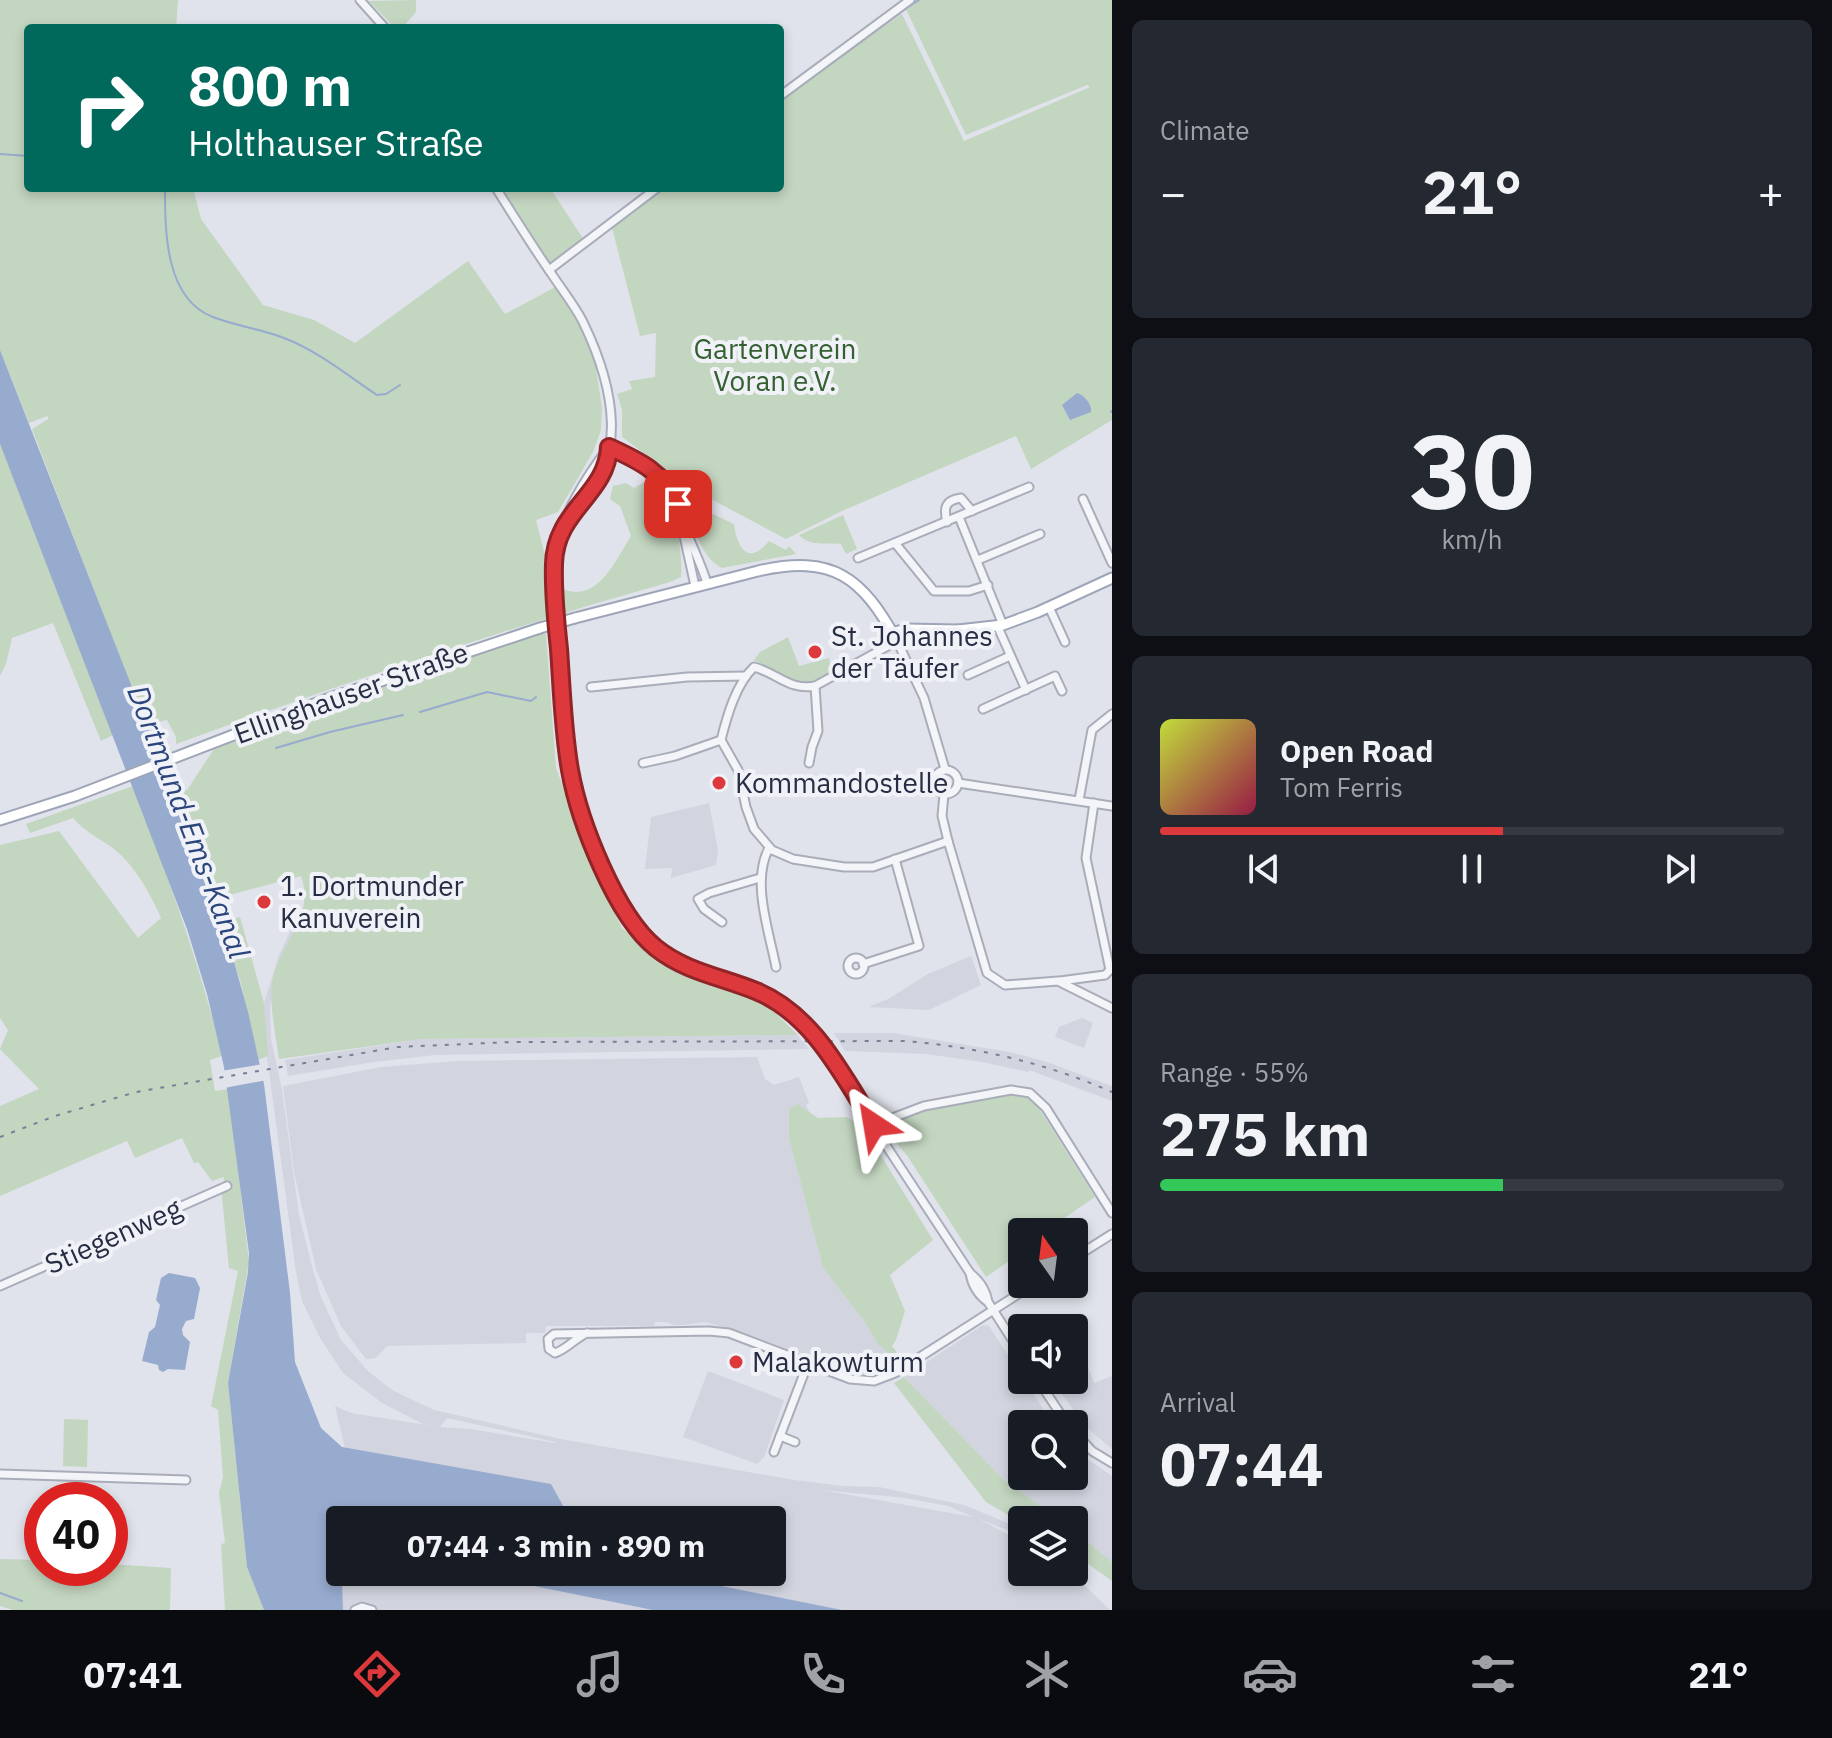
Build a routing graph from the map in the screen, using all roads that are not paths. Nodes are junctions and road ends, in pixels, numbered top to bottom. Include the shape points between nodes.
1 (360, 0) edge
2 (910, 0) edge
3 (381, 24) edge
4 (784, 93) edge
5 (499, 192) edge
6 (652, 192) edge
7 (549, 270) junction
8 (609, 447) junction
9 (1029, 487) dead end
10 (1083, 499) dead end
11 (972, 511) junction
12 (959, 517) junction
13 (947, 522) junction
14 (685, 529) junction
15 (1040, 534) dead end
16 (1009, 535) dead end
17 (895, 543) junction
18 (1013, 546) junction
19 (858, 558) dead end
20 (978, 560) junction
21 (1112, 563) edge
22 (1112, 578) edge
23 (707, 583) junction
24 (988, 585) junction
25 (695, 586) junction
26 (1049, 607) junction
27 (1000, 625) junction
28 (894, 637) junction
29 (1065, 642) dead end
30 (1010, 656) junction
31 (968, 675) dead end
32 (746, 676) junction
33 (815, 686) junction
34 (591, 687) dead end
35 (1026, 690) junction
36 (1062, 691) dead end
37 (983, 709) dead end
38 (1112, 714) edge
39 (721, 740) junction
40 (643, 763) dead end
41 (809, 763) dead end
42 (945, 769) junction
43 (958, 783) junction
44 (944, 794) junction
45 (1079, 800) junction
46 (1094, 803) junction
47 (1112, 806) edge
48 (0, 820) edge
49 (948, 841) junction
50 (769, 848) junction
51 (895, 859) junction
52 (760, 878) junction
53 (722, 922) dead end
54 (863, 964) dead end
55 (776, 967) dead end
56 (1058, 981) junction
57 (1112, 1008) edge
58 (874, 1125) junction
59 (227, 1186) dead end
60 (1112, 1213) edge
61 (1112, 1234) edge
62 (1088, 1249) edge
63 (0, 1286) edge
64 (1012, 1298) edge
65 (993, 1310) junction
66 (587, 1333) junction
67 (1008, 1333) edge
68 (808, 1363) junction
69 (780, 1436) junction
70 (795, 1442) dead end
71 (1088, 1447) edge
72 (774, 1452) dead end
73 (1112, 1463) edge
74 (0, 1474) edge
75 (186, 1480) dead end
76 (355, 1610) edge
77 (372, 1610) edge

1 - 3 street
2 - 4 street
5 - 7 street
6 - 7 street
7 - 8 street via 582,319 599,361 612,408
8 - 14 street via 649,466 663,479
8 - 58 street via 606,467 560,533 553,567 565,734 587,827 623,910 637,929 672,960 757,991 796,1017 825,1050
9 - 11 street
10 - 21 street
11 - 12 street
11 - 13 street via 961,498 952,499 944,511
12 - 13 street
12 - 20 street
13 - 17 street
14 - 23 street
14 - 25 street
15 - 18 street
16 - 18 street
17 - 19 street
17 - 24 street via 934,591
18 - 20 street
20 - 24 street
22 - 26 main road
23 - 25 main road, Ellinghauser Straße
23 - 28 main road, Ellinghauser Straße via 788,564 817,567 852,581 869,596
24 - 27 street
25 - 48 main road, Ellinghauser Straße, bridge via 427,665
26 - 27 main road
26 - 29 street
27 - 28 main road via 906,629
27 - 30 street
28 - 33 street
28 - 42 street via 924,698
30 - 31 street
30 - 35 street
32 - 33 street via 754,667 786,684
32 - 34 street
32 - 39 street
33 - 41 street via 818,731
35 - 36 street via 1055,676
35 - 37 street
38 - 45 street via 1092,730
39 - 40 street
39 - 50 street via 738,770 750,819
42 - 43 street via 955,773
42 - 44 street via 934,779
43 - 44 street via 952,793
43 - 45 street
44 - 49 street
45 - 46 street
46 - 47 street
46 - 56 street via 1086,858 1110,970
49 - 51 street
49 - 56 street via 987,973 1005,985
50 - 51 street via 793,859 844,867 873,867
50 - 52 street
51 - 54 street via 919,946
52 - 53 street via 698,899
52 - 55 street
56 - 57 street
58 - 60 street via 924,1106 1023,1090 1037,1097
58 - 65 street
59 - 63 street, Stiegenweg
61 - 62 street
64 - 65 street
65 - 67 street
65 - 68 street via 884,1379 863,1382
66 - 66 street via 551,1335 547,1344 555,1353
66 - 68 street via 719,1332
68 - 69 street
69 - 70 street
69 - 72 street
71 - 73 street
74 - 75 street
76 - 77 street

